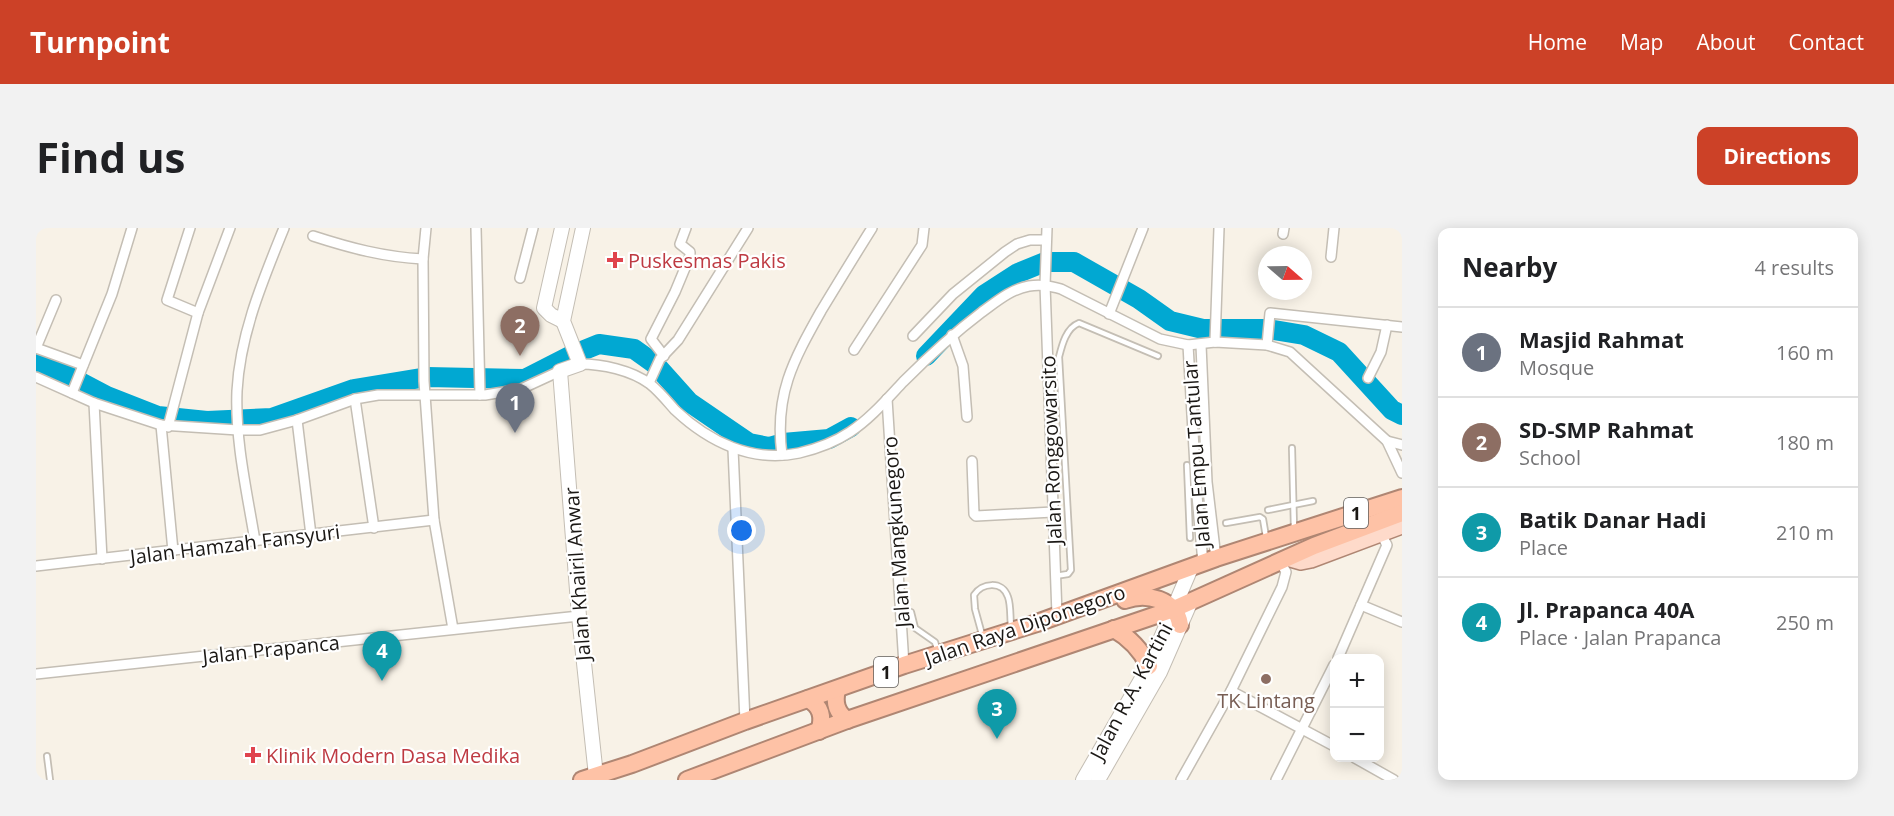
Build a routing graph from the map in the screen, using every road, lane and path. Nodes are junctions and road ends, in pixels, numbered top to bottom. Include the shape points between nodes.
1 (132, 228) edge
2 (190, 228) edge
3 (230, 228) edge
4 (284, 228) edge
5 (426, 228) edge
6 (476, 228) edge
7 (533, 228) edge
8 (562, 228) edge
9 (583, 228) edge
10 (686, 228) edge
11 (748, 228) edge
12 (872, 228) edge
13 (924, 228) edge
14 (1047, 228) edge
15 (1143, 228) edge
16 (1219, 228) edge
17 (1335, 228) edge
18 (313, 236) dead end
19 (1046, 244) junction
20 (556, 257) junction
21 (1331, 257) dead end
22 (423, 259) junction
23 (576, 260) junction
24 (520, 278) dead end
25 (1045, 285) junction
26 (56, 300) dead end
27 (198, 313) junction
28 (1109, 315) junction
29 (563, 321) junction
30 (1387, 325) junction
31 (1402, 327) edge
32 (952, 335) junction
33 (913, 336) dead end
34 (1215, 342) junction
35 (1188, 345) junction
36 (1201, 345) junction
37 (1268, 345) junction
38 (36, 348) edge
39 (854, 350) dead end
40 (577, 356) junction
41 (1158, 356) dead end
42 (662, 358) junction
43 (82, 369) junction
44 (560, 371) junction
45 (36, 377) edge
46 (1368, 378) dead end
47 (649, 383) junction
48 (73, 390) junction
49 (479, 390) junction
50 (426, 395) junction
51 (355, 399) junction
52 (887, 399) junction
53 (94, 403) junction
54 (967, 417) dead end
55 (297, 420) junction
56 (238, 422) junction
57 (166, 424) junction
58 (1387, 441) junction
59 (1402, 445) edge
60 (1292, 448) dead end
61 (733, 449) junction
62 (782, 451) junction
63 (972, 460) dead end
64 (1187, 465) dead end
65 (1402, 473) edge
66 (1207, 482) junction
67 (1191, 485) junction
68 (1402, 491) edge
69 (1402, 498) edge
70 (1313, 501) dead end
71 (1292, 505) junction
72 (1268, 510) dead end
73 (1053, 512) junction
74 (1402, 513) edge
75 (434, 520) junction
76 (1226, 523) dead end
77 (1402, 526) edge
78 (374, 528) junction
79 (1301, 531) junction
80 (1381, 534) junction
81 (311, 535) junction
82 (1190, 538) dead end
83 (255, 542) junction
84 (1266, 543) junction
85 (173, 551) junction
86 (1283, 559) junction
87 (102, 560) junction
88 (1204, 563) junction
89 (36, 566) edge
90 (1055, 576) junction
91 (1191, 601) junction
92 (1361, 605) junction
93 (901, 609) junction
94 (1174, 609) junction
95 (1065, 613) junction
96 (579, 616) junction
97 (1402, 622) edge
98 (1180, 626) junction
99 (453, 629) junction
100 (1114, 629) junction
101 (1011, 631) junction
102 (983, 640) junction
103 (1340, 654) edge
104 (939, 655) junction
105 (904, 665) junction
106 (1149, 666) junction
107 (36, 674) edge
108 (1330, 675) edge
109 (837, 690) junction
110 (1231, 691) junction
111 (808, 699) junction
112 (847, 720) junction
113 (745, 721) junction
114 (1303, 729) junction
115 (819, 731) junction
116 (1330, 743) edge
117 (47, 756) dead end
118 (1362, 762) edge
119 (1402, 776) edge
120 (589, 778) edge
121 (50, 780) edge
122 (687, 780) edge
123 (1083, 780) edge
124 (1098, 780) edge
125 (1181, 780) edge
126 (1276, 780) edge
127 (1394, 780) edge
128 (1400, 780) edge

1 - 43 street via 112,294
2 - 27 street via 166,300
3 - 27 street
4 - 56 street via 245,338 237,391
5 - 22 street
6 - 49 street
7 - 24 street
8 - 20 street
9 - 23 street
10 - 42 street via 680,243 690,256 651,339
11 - 42 street via 678,340
12 - 62 street via 795,357 780,416
13 - 39 street via 922,245
14 - 19 street, Jalan Ronggowarsito
15 - 28 street
16 - 34 street
17 - 21 street
18 - 22 street via 364,252
19 - 25 street, Jalan Ronggowarsito
19 - 33 street via 1030,240 1005,252 953,294
20 - 23 street
20 - 29 street via 544,305
22 - 50 street
23 - 29 street
25 - 28 street via 1061,289
25 - 32 street via 1012,292
25 - 73 street, Jalan Ronggowarsito
26 - 38 street
27 - 57 street
28 - 35 street via 1160,339
29 - 40 street
30 - 31 street
30 - 37 street via 1270,313
30 - 46 street via 1382,352
32 - 52 street
32 - 54 street via 963,366
34 - 36 street
34 - 37 street
35 - 36 street
35 - 67 street, Jalan Empu Tantular
36 - 66 street, Jalan Empu Tantular
37 - 58 street via 1290,352
38 - 43 street
40 - 44 street
40 - 47 street
41 - 90 lane via 1079,323 1070,329 1063,342 1059,357 1071,570
42 - 47 street
43 - 48 street
44 - 49 street via 521,389
44 - 96 street, Jalan Khairil Anwar
45 - 48 street
47 - 61 street via 701,431
48 - 53 street
49 - 50 street
50 - 51 street
50 - 75 street
51 - 55 street
51 - 78 street
52 - 62 street via 850,432 827,444 799,453
52 - 93 street, Jalan Mangkunegoro
53 - 57 street
53 - 87 street
55 - 56 street via 260,429
55 - 81 street
56 - 57 street
56 - 83 street
57 - 85 street
58 - 59 street
58 - 65 street
60 - 71 lane
61 - 62 street via 762,456
61 - 113 street
63 - 73 street via 976,516
64 - 67 lane
66 - 67 lane
66 - 88 street, Jalan Empu Tantular
67 - 82 lane
67 - 88 street, Jalan Empu Tantular
68 - 79 main road via 1303,523
69 - 79 highway, 1
70 - 71 lane
71 - 72 lane
71 - 79 lane
73 - 90 street, Jalan Ronggowarsito
74 - 86 highway, 1
75 - 78 street, Jalan Hamzah Fansyuri
75 - 99 street
76 - 84 lane via 1262,517
77 - 80 main road
78 - 81 street, Jalan Hamzah Fansyuri
79 - 84 highway, Jalan Raya Diponegoro / 1
80 - 86 main road via 1301,562
80 - 92 street via 1387,545
81 - 83 street, Jalan Hamzah Fansyuri
83 - 85 street, Jalan Hamzah Fansyuri
84 - 88 highway, Jalan Raya Diponegoro / 1
85 - 87 street, Jalan Hamzah Fansyuri
86 - 91 highway, Jalan Raya Diponegoro / 1
86 - 110 street via 1285,580
87 - 89 street, Jalan Hamzah Fansyuri
88 - 94 street, Jalan R.A. Kartini
88 - 95 highway, Jalan Raya Diponegoro / 1
90 - 95 street, Jalan Ronggowarsito
91 - 94 highway, Jalan Raya Diponegoro / 1
91 - 98 street, Jalan R.A. Kartini
92 - 97 street
92 - 103 street
93 - 104 lane via 911,612 915,628 935,642
93 - 105 street, Jalan Mangkunegoro
94 - 95 highway via 1146,596 1086,613
94 - 98 highway
94 - 100 highway, Jalan Raya Diponegoro / 1
94 - 106 street, Jalan R.A. Kartini
95 - 101 highway, Jalan Raya Diponegoro / 1
96 - 99 street, Jalan Prapanca
96 - 120 street, Jalan Khairil Anwar
98 - 124 street, Jalan R.A. Kartini via 1160,672
99 - 107 street, Jalan Prapanca
100 - 106 highway via 1134,644
100 - 112 highway, Jalan Raya Diponegoro / 1
101 - 102 highway, Jalan Raya Diponegoro / 1
101 - 102 lane via 1008,597 1002,588 990,584 974,595
102 - 104 highway, Jalan Raya Diponegoro / 1
104 - 105 highway, Jalan Raya Diponegoro / 1
105 - 109 highway, Jalan Raya Diponegoro / 1
106 - 123 street, Jalan R.A. Kartini
108 - 114 street
109 - 111 highway, Jalan Raya Diponegoro / 1
109 - 112 highway via 837,708
110 - 114 street
110 - 125 street
111 - 113 highway, Jalan Raya Diponegoro / 1
111 - 115 highway via 821,714
112 - 115 highway, Jalan Raya Diponegoro / 1
113 - 120 highway, Jalan Raya Diponegoro / 1
114 - 116 street
114 - 126 street
115 - 122 highway, Jalan Raya Diponegoro / 1
117 - 121 lane
118 - 127 street
119 - 128 street

